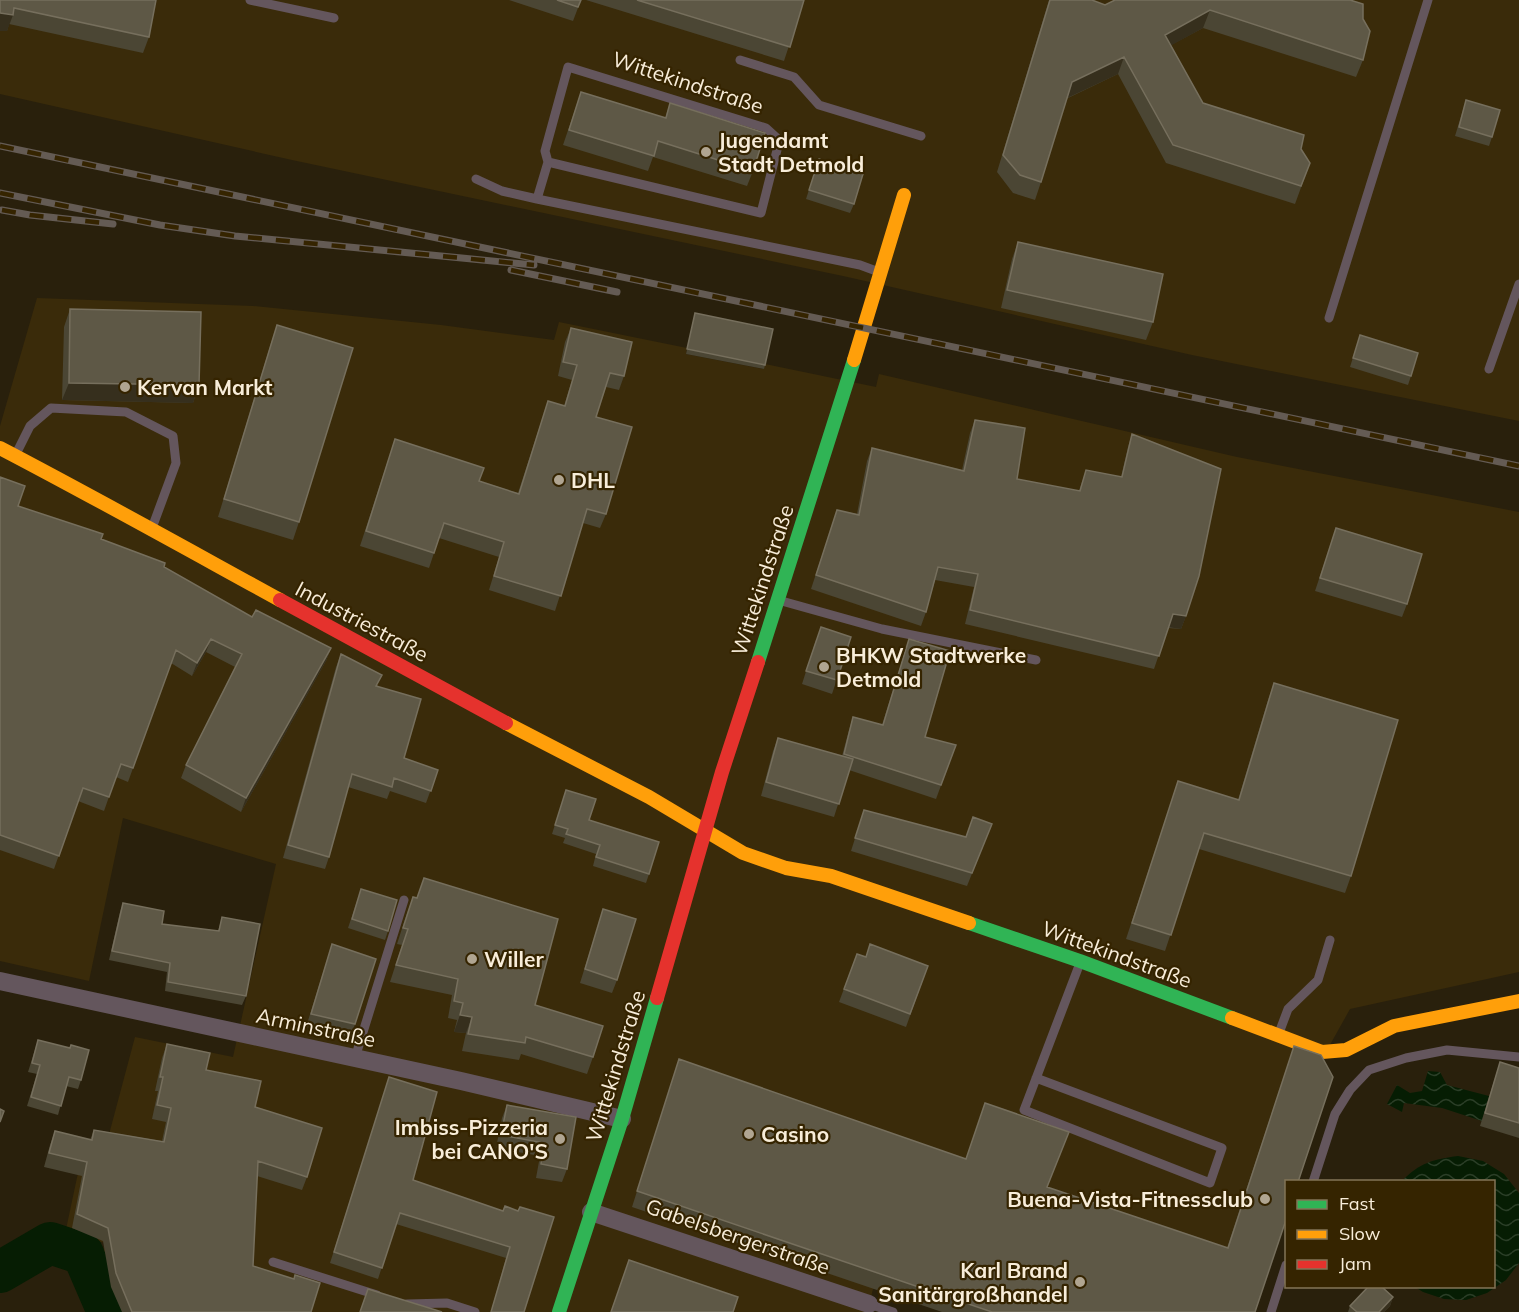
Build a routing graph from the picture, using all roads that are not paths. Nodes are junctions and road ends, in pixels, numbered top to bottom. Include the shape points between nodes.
1 (250, 0) edge
2 (1428, 0) edge
3 (334, 18) dead end
4 (740, 60) dead end
5 (921, 136) dead end
6 (548, 162) junction
7 (476, 179) dead end
8 (904, 195) dead end
9 (537, 199) junction
10 (881, 273) junction
11 (1519, 284) edge
12 (1329, 318) dead end
13 (1489, 369) dead end
14 (0, 448) edge
15 (15, 456) junction
16 (151, 530) junction
17 (778, 600) junction
18 (1036, 660) dead end
19 (705, 831) junction
20 (404, 900) dead end
21 (1330, 940) dead end
22 (1080, 962) junction
23 (0, 981) edge
24 (1519, 1001) edge
25 (1279, 1036) junction
26 (1519, 1057) edge
27 (355, 1058) junction
28 (1036, 1078) junction
29 (622, 1119) junction
30 (1314, 1180) edge
31 (591, 1212) junction
32 (273, 1262) dead end
33 (1285, 1271) edge
34 (390, 1299) edge
35 (400, 1302) edge
36 (869, 1304) joint
37 (475, 1312) edge
38 (559, 1312) edge
39 (893, 1312) edge
40 (1271, 1312) edge

1 - 3 lane
2 - 12 lane
4 - 5 lane via 794,77 819,105
6 - 6 lane, Wittekindstraße via 545,151 568,67 766,128 777,138 761,213
6 - 9 lane, Wittekindstraße
7 - 9 lane
8 - 10 street, Wittekindstraße
9 - 10 lane via 860,265
10 - 17 street, Wittekindstraße
11 - 13 lane
14 - 15 street, Industriestraße
15 - 16 street, Industriestraße
15 - 16 lane via 30,426 51,408 126,412 173,436 176,463
16 - 19 street, Industriestraße via 649,797
17 - 18 lane via 882,629
17 - 19 street, Wittekindstraße
19 - 22 street, Wittekindstraße via 757,859 831,876
19 - 29 street, Wittekindstraße
20 - 27 lane
21 - 25 lane via 1318,980 1288,1008
22 - 25 street, Wittekindstraße
22 - 28 lane
23 - 27 street, Arminstraße
24 - 25 street, Wittekindstraße via 1394,1026 1346,1050 1322,1052
26 - 30 lane via 1447,1050 1369,1070 1335,1114
27 - 29 street, Arminstraße
28 - 28 lane via 1222,1148 1210,1183 1024,1110
29 - 31 street, Wittekindstraße
31 - 36 street, Gabelsbergerstraße
31 - 38 street, Wittekindstraße
32 - 34 lane
33 - 40 lane
35 - 37 lane via 411,1306 447,1303
36 - 39 lane

